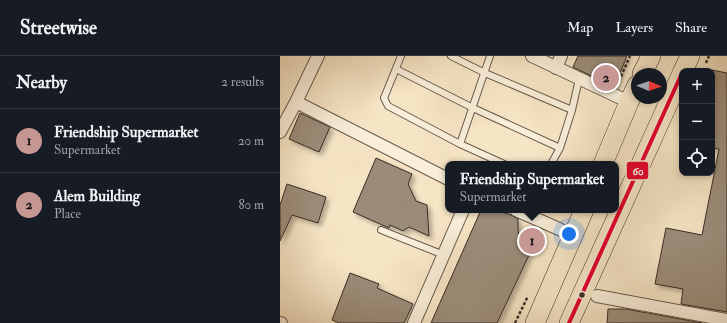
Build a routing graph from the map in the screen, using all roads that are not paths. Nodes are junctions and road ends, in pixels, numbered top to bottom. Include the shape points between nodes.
1 (318, 56) edge
2 (401, 56) edge
3 (451, 56) edge
4 (490, 56) edge
5 (532, 56) edge
6 (561, 56) edge
7 (651, 56) edge
8 (690, 56) edge
9 (556, 68) junction
10 (645, 68) edge
11 (684, 68) edge
12 (396, 69) junction
13 (485, 73) junction
14 (579, 79) junction
15 (679, 79) edge
16 (631, 93) edge
17 (631, 99) edge
18 (296, 102) junction
19 (473, 108) junction
20 (572, 110) junction
21 (280, 132) edge
22 (460, 144) junction
23 (560, 148) junction
24 (497, 161) edge
25 (553, 161) edge
26 (604, 161) edge
27 (445, 177) edge
28 (619, 212) edge
29 (462, 213) edge
30 (523, 213) edge
31 (583, 213) edge
32 (619, 213) edge
33 (381, 230) dead end
34 (573, 236) junction
35 (444, 255) junction
36 (597, 296) dead end
37 (727, 320) edge
38 (414, 323) edge
39 (535, 323) edge
40 (569, 323) edge

1 - 18 street
2 - 12 lane
3 - 13 lane
4 - 13 lane
5 - 9 street
6 - 9 street
7 - 10 main road
8 - 11 main road
9 - 14 street
12 - 19 lane
12 - 22 lane via 384,98 388,106
13 - 19 lane
13 - 20 lane
14 - 16 street
14 - 20 lane
15 - 28 main road
17 - 26 main road
18 - 21 street
18 - 27 street
19 - 22 lane
19 - 23 lane
20 - 23 lane
22 - 24 lane
23 - 25 lane
29 - 35 street
30 - 34 street
31 - 34 main road
32 - 40 main road
33 - 35 lane
34 - 39 main road
35 - 38 street
36 - 37 street

